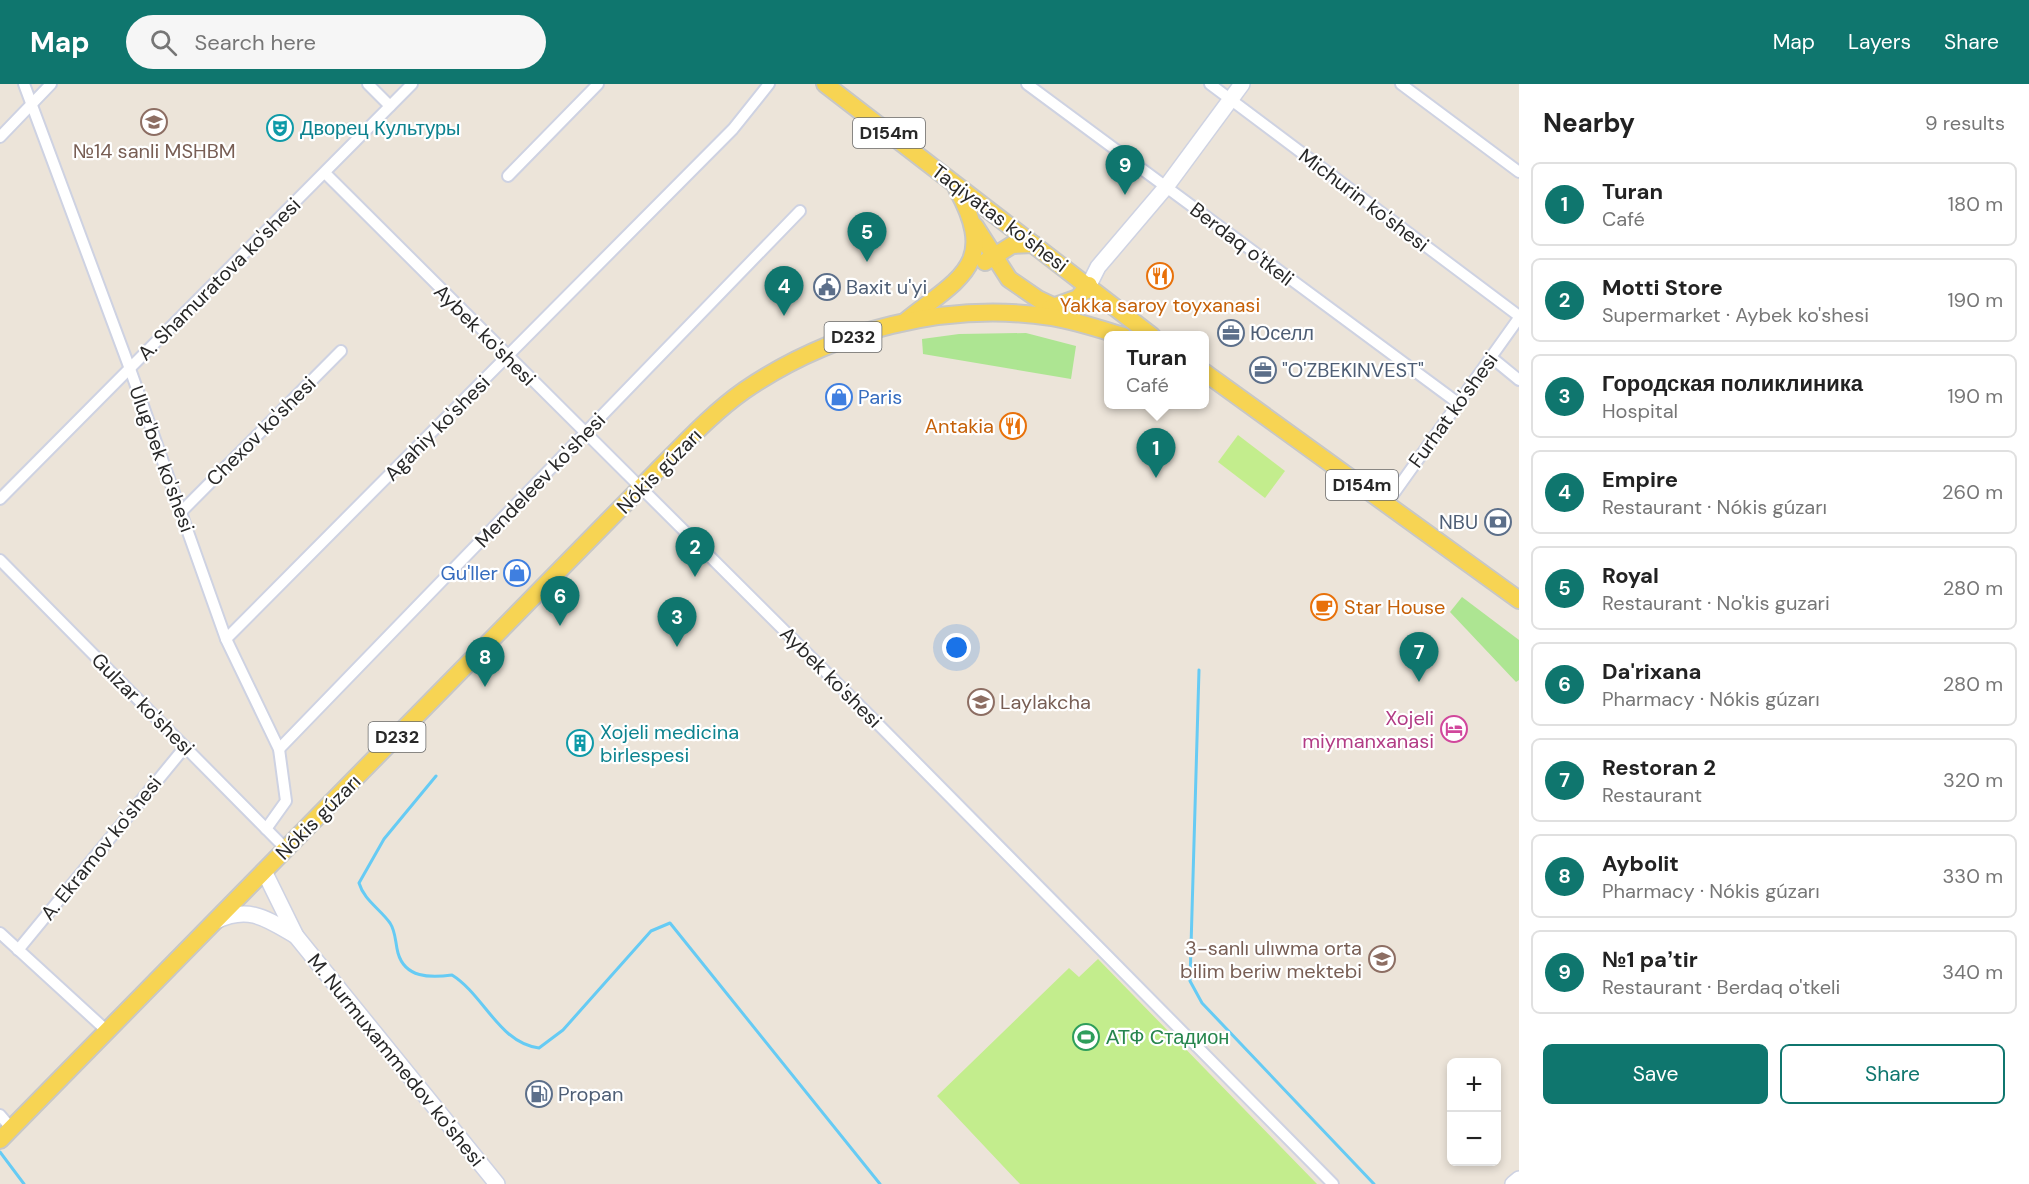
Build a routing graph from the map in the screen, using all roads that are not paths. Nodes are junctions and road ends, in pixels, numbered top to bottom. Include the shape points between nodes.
1 (24, 84) edge
2 (51, 84) edge
3 (368, 84) edge
4 (412, 84) edge
5 (597, 84) edge
6 (770, 84) edge
7 (825, 84) edge
8 (1028, 84) edge
9 (1210, 84) edge
10 (1242, 84) edge
11 (1401, 84) edge
12 (1231, 100) junction
13 (31, 104) junction
14 (390, 106) junction
15 (0, 137) edge
16 (1519, 172) edge
17 (325, 173) junction
18 (508, 176) dead end
19 (954, 183) junction
20 (1166, 187) junction
21 (800, 211) dead end
22 (975, 225) junction
23 (1033, 244) junction
24 (993, 257) junction
25 (958, 280) junction
26 (1089, 285) junction
27 (1055, 307) junction
28 (1017, 314) junction
29 (1519, 317) edge
30 (907, 320) junction
31 (1098, 328) junction
32 (1107, 331) edge
33 (1146, 331) edge
34 (341, 351) dead end
35 (1491, 357) junction
36 (508, 358) junction
37 (130, 369) junction
38 (1209, 376) edge
39 (1519, 380) edge
40 (1458, 403) junction
41 (585, 435) junction
42 (640, 488) junction
43 (0, 499) edge
44 (1388, 503) junction
45 (181, 512) junction
46 (0, 560) edge
47 (1519, 600) edge
48 (226, 639) junction
49 (185, 747) junction
50 (279, 749) junction
51 (266, 829) junction
52 (286, 849) junction
53 (264, 871) junction
54 (214, 922) junction
55 (0, 933) edge
56 (296, 936) junction
57 (18, 950) junction
58 (106, 1030) junction
59 (0, 1115) edge
60 (6, 1134) edge
61 (1519, 1179) edge
62 (497, 1184) edge
63 (1333, 1184) edge
64 (1513, 1184) edge

1 - 13 street, Ulug'bek ko'shesi
2 - 13 street
3 - 14 street
4 - 14 street, A. Shamuratova ko'shesi
5 - 18 street
6 - 36 street, Agahiy ko'shesi via 734,129
7 - 19 main road, Taqiyatas ko'shesi / D154m
8 - 20 street, Berdaq o'tkeli
9 - 12 street, Michurin ko'shesi
10 - 12 street
11 - 16 street
12 - 20 street
12 - 29 street, Michurin ko'shesi
13 - 15 street
13 - 37 street, Ulug'bek ko'shesi
14 - 17 street, A. Shamuratova ko'shesi
17 - 36 street, Aybek ko'shesi
17 - 37 street, A. Shamuratova ko'shesi
19 - 22 main road
19 - 23 main road, Taqiyatas ko'shesi / D154m
20 - 26 street via 1098,267
20 - 40 street, Berdaq o'tkeli
21 - 41 street, Mendeleev ko'shesi
22 - 24 main road
22 - 25 main road via 972,260
23 - 24 main road via 1012,245
23 - 26 main road, Taqiyatas ko'shesi / D154m
24 - 25 main road
24 - 27 main road via 1009,279
25 - 30 main road
26 - 27 main road, D232 via 1078,298
26 - 33 main road, D154m
27 - 28 main road, D232
27 - 31 main road
28 - 30 main road, D232
28 - 31 main road, D232 via 1052,317
29 - 35 street, Furhat ko'shesi
30 - 42 main road, Nókis gúzarı / D232 via 801,356 744,391
31 - 32 main road, D232
34 - 45 street, Chexov ko'shesi
35 - 39 street
35 - 40 street, Furhat ko'shesi
36 - 41 street, Aybek ko'shesi
36 - 48 street, Agahiy ko'shesi
37 - 43 street, A. Shamuratova ko'shesi
37 - 45 street, Ulug'bek ko'shesi
38 - 44 main road, D154m
40 - 44 street, Furhat ko'shesi
41 - 42 street, Aybek ko'shesi
41 - 50 street, Mendeleev ko'shesi
42 - 52 main road, Nókis gúzarı / D232
42 - 63 street, Aybek ko'shesi
44 - 47 main road, D154m
45 - 48 street, Ulug'bek ko'shesi
46 - 49 street, Gulzar ko'shesi
48 - 50 street, Ulug'bek ko'shesi
49 - 51 street, Gulzar ko'shesi
49 - 57 street, A. Ekramov ko'shesi
50 - 51 street, Ulug'bek ko'shesi via 286,801
51 - 52 street, Gulzar ko'shesi
52 - 53 main road, Nókis gúzarı / D232
53 - 54 main road, Nókis gúzarı / D232
53 - 56 street
54 - 56 street via 242,913 263,917
54 - 58 main road, Nókis gúzarı / D232
55 - 57 street
56 - 62 street, M. Nurmuxammedov ko'shesi
57 - 58 street
58 - 60 main road, Nókis gúzarı / D232
59 - 60 street
61 - 64 street

